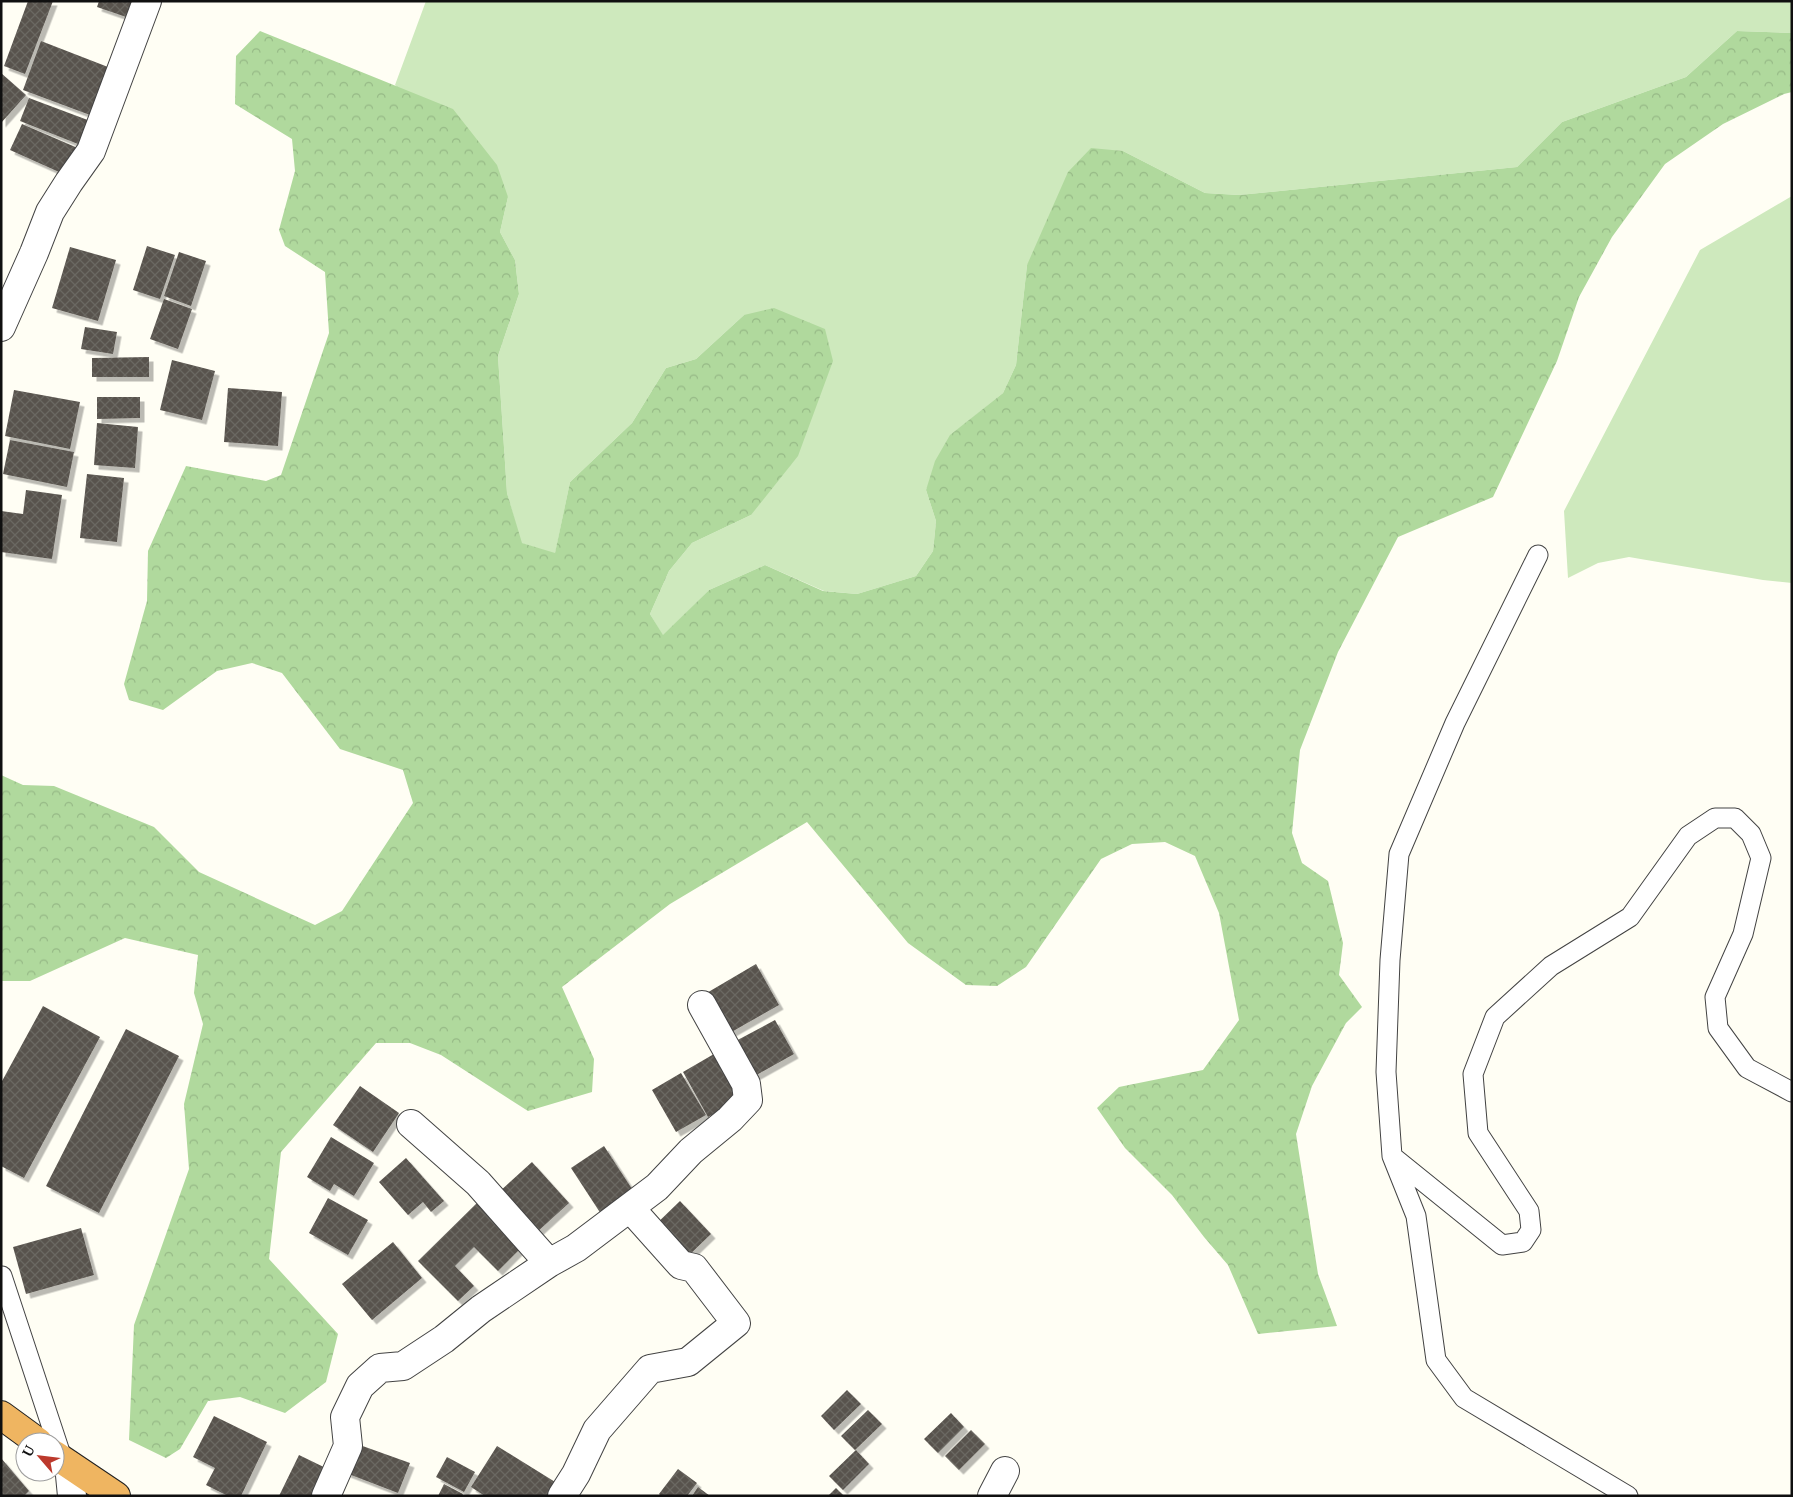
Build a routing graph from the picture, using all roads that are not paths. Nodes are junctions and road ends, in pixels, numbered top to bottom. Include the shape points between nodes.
1 (147, 1) edge
2 (1, 327) edge
3 (1538, 555) dead end
4 (702, 1005) dead end
5 (1792, 1092) edge
6 (411, 1124) dead end
7 (1392, 1156) junction
8 (630, 1208) junction
9 (549, 1263) junction
10 (2, 1276) edge
11 (1, 1414) edge
12 (25, 1432) edge
13 (53, 1432) edge
14 (65, 1462) edge
15 (65, 1471) edge
16 (1005, 1471) dead end
17 (72, 1496) edge
18 (116, 1496) edge
19 (326, 1496) edge
20 (562, 1496) edge
21 (992, 1496) edge
22 (1628, 1496) edge

1 - 2 street via 91,151 50,212
3 - 7 lane via 1455,723 1399,854 1390,960 1386,1072
4 - 8 street via 746,1084 748,1100 691,1151 657,1187
5 - 7 lane via 1747,1068 1718,1028 1715,997 1743,934 1761,858 1752,834 1735,818 1715,818 1688,836 1630,917 1552,966 1496,1017 1473,1074 1478,1133 1529,1211 1531,1230 1523,1242 1502,1245
6 - 9 street via 478,1183
7 - 22 lane via 1416,1216 1436,1360 1464,1398
8 - 9 street via 576,1248
8 - 20 street via 681,1265 694,1268 736,1323 688,1362 650,1369 597,1430
9 - 19 street via 411,1361 403,1366 380,1368 360,1386 345,1418 348,1446
10 - 13 lane
11 - 12 highway
14 - 18 highway
15 - 17 street
16 - 21 street

